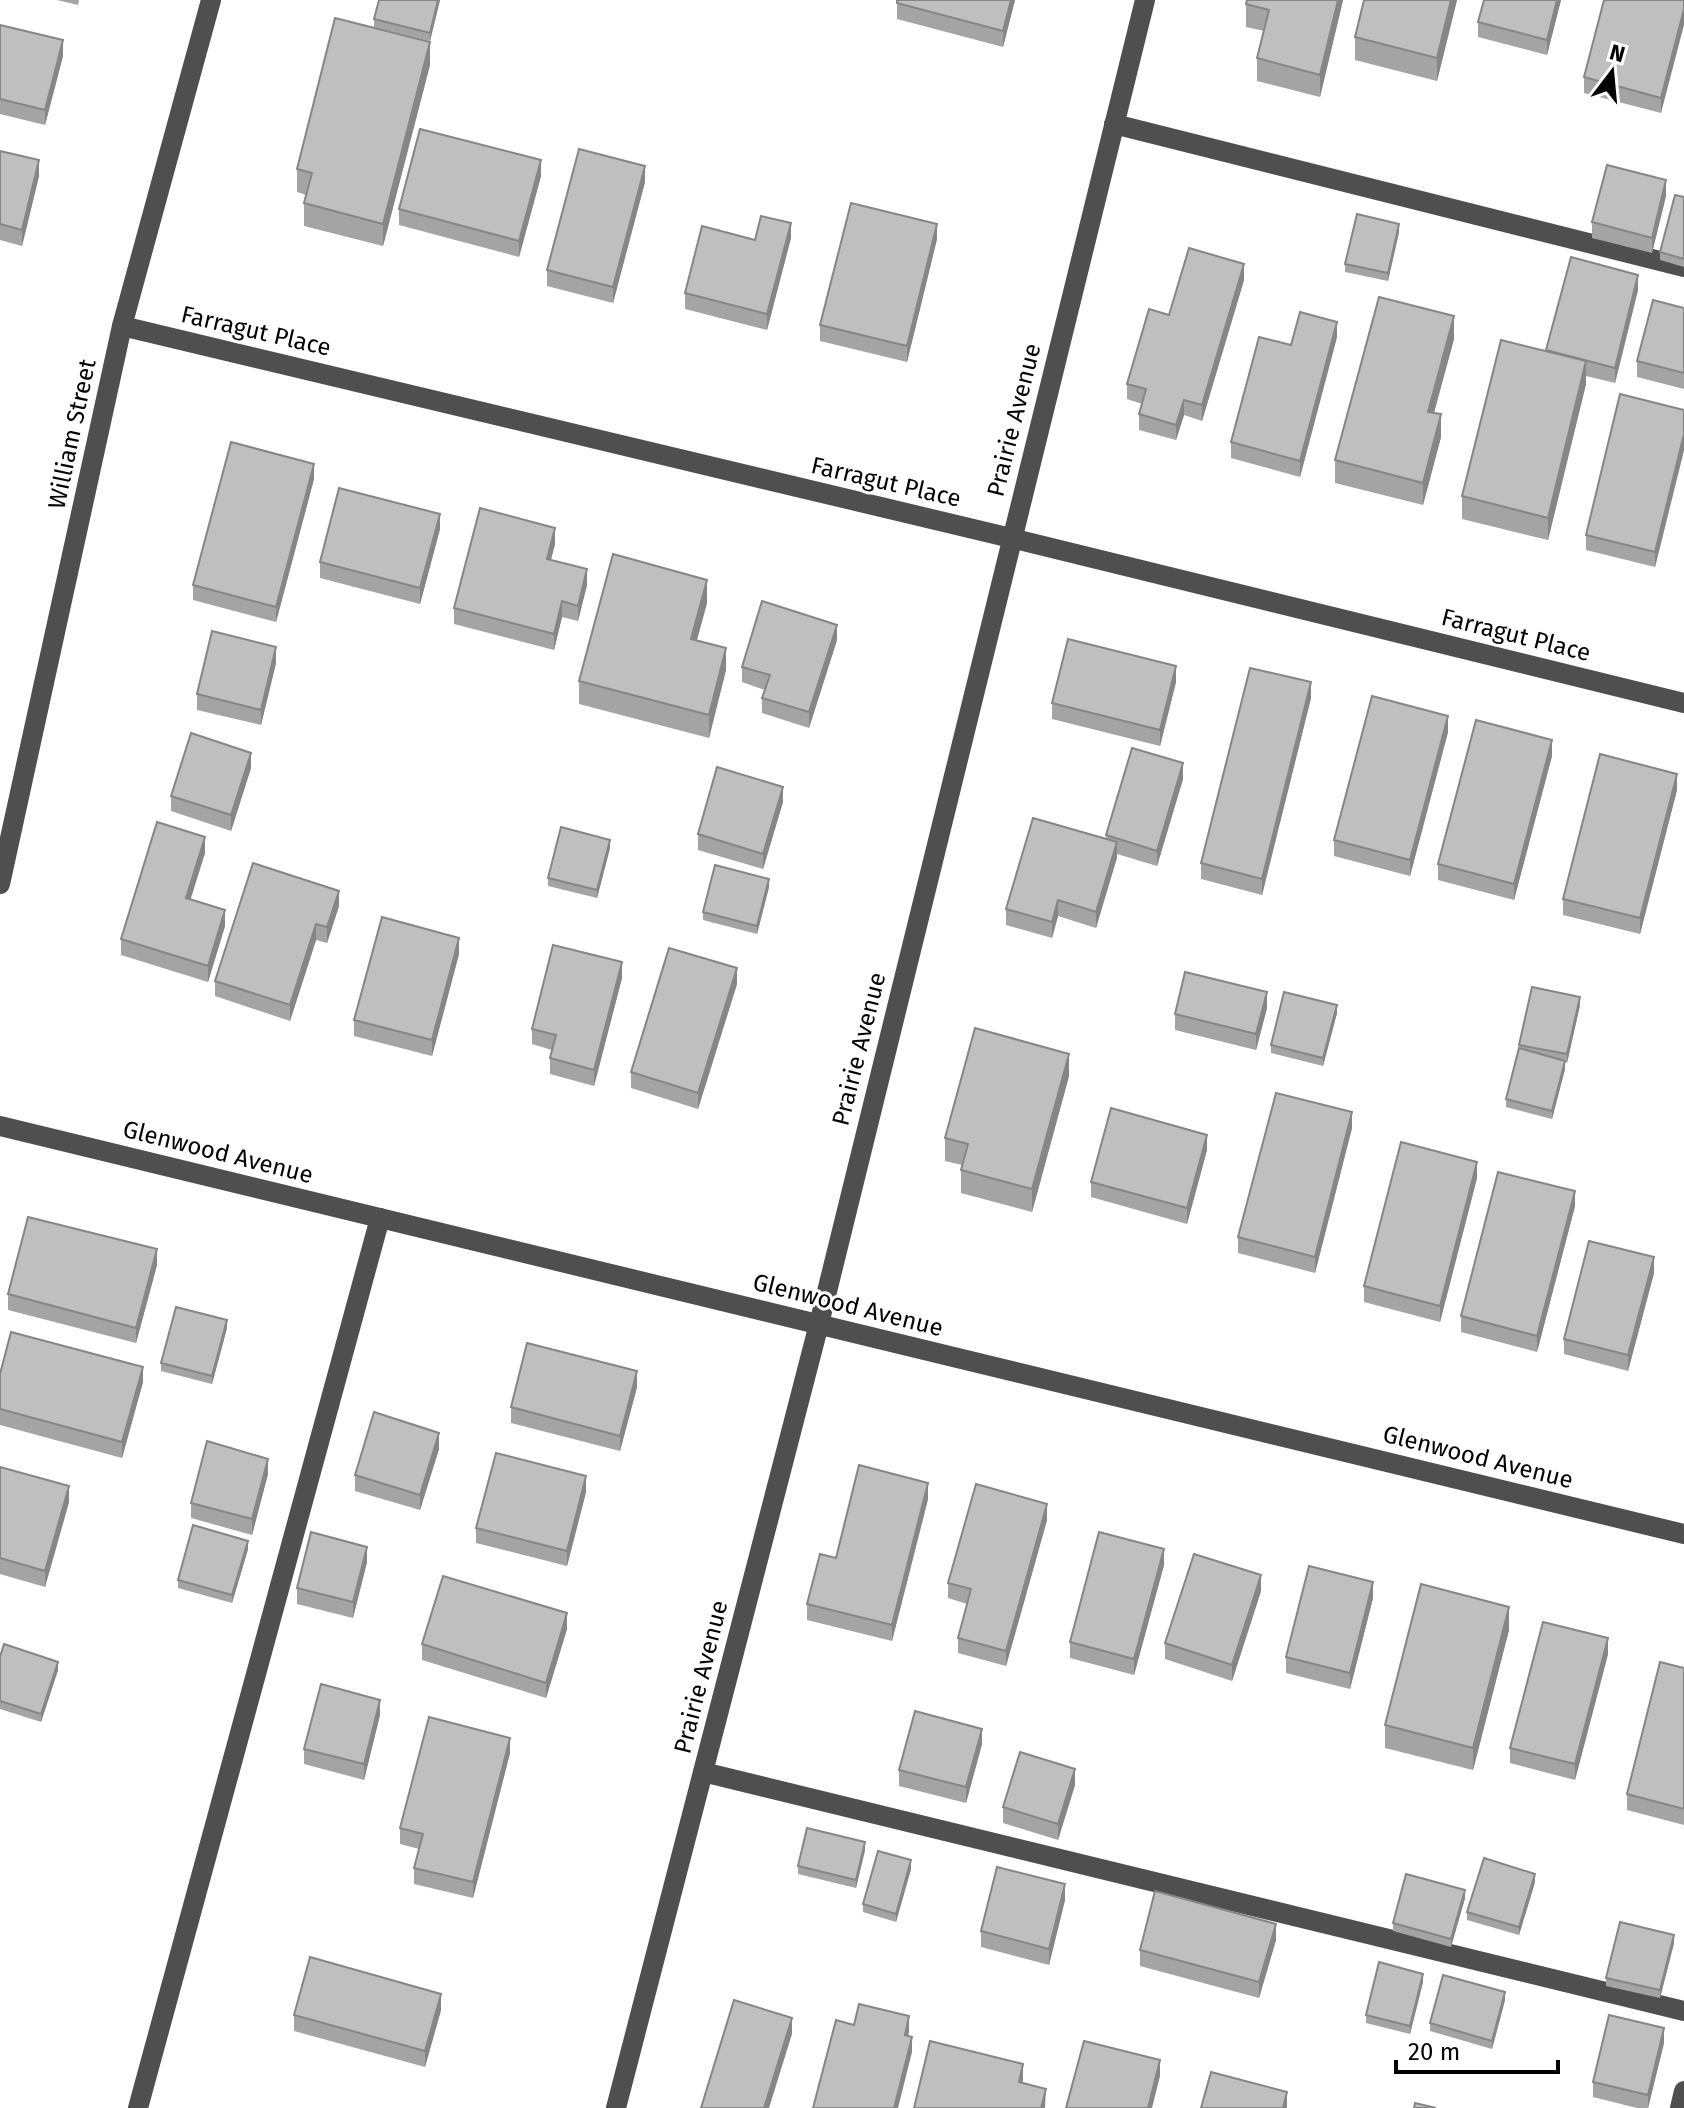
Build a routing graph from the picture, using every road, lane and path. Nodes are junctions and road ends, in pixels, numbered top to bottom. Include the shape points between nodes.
1 (211, 0) edge
2 (1145, 0) edge
3 (1114, 124) junction
4 (1684, 267) edge
5 (122, 326) junction
6 (1011, 538) junction
7 (1684, 703) edge
8 (0, 884) edge
9 (0, 1126) edge
10 (380, 1218) junction
11 (819, 1324) junction
12 (1684, 1534) edge
13 (703, 1772) junction
14 (1684, 2011) edge
15 (1684, 2091) edge
16 (138, 2108) edge
17 (616, 2108) edge
18 (1680, 2108) edge

1 - 5 street, William Street
2 - 3 street, Prairie Avenue
3 - 4 street
3 - 6 street, Prairie Avenue
5 - 6 street, Farragut Place
5 - 8 street, William Street
6 - 7 street, Farragut Place
6 - 11 street, Prairie Avenue
9 - 10 street, Glenwood Avenue
10 - 11 street, Glenwood Avenue
10 - 16 street
11 - 12 street, Glenwood Avenue
11 - 13 street, Prairie Avenue
13 - 14 street
13 - 17 street, Prairie Avenue
15 - 18 street

